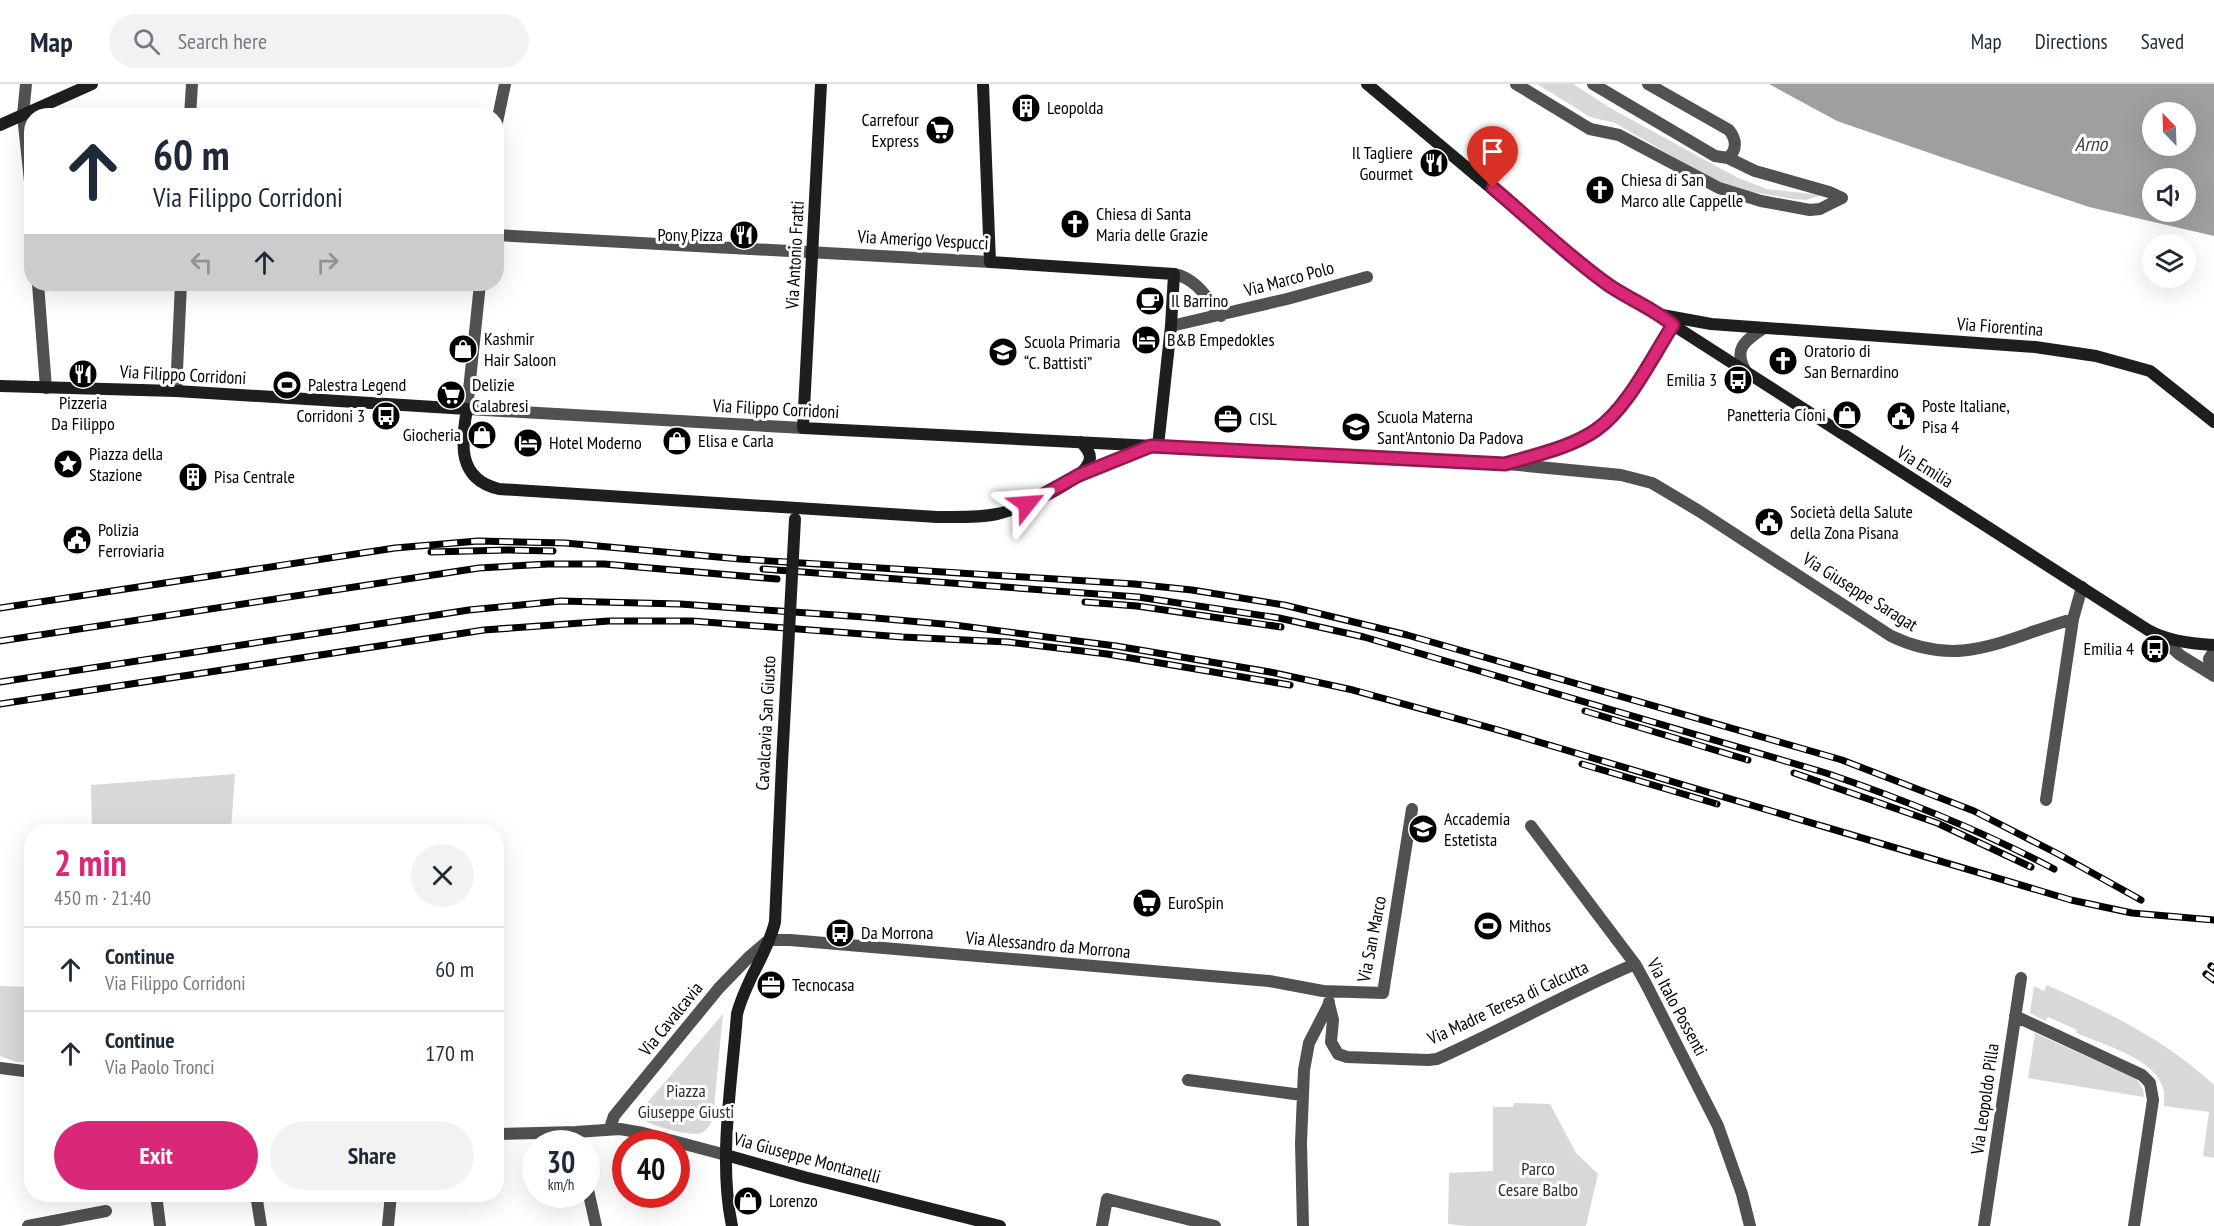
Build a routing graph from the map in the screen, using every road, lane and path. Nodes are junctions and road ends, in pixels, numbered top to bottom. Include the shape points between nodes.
1 (26, 84) edge
2 (92, 84) edge
3 (192, 84) edge
4 (505, 84) edge
5 (821, 84) edge
6 (983, 84) edge
7 (1368, 84) edge
8 (1516, 84) edge
9 (1593, 84) edge
10 (1648, 84) edge
11 (39, 108) edge
12 (190, 108) edge
13 (500, 108) edge
14 (23, 115) junction
15 (24, 124) edge
16 (0, 125) edge
17 (1728, 158) junction
18 (504, 236) edge
19 (814, 252) junction
20 (990, 262) junction
21 (1174, 274) junction
22 (1367, 277) dead end
23 (39, 291) edge
24 (181, 291) edge
25 (479, 291) edge
26 (1660, 315) junction
27 (1221, 316) junction
28 (1673, 325) junction
29 (1171, 326) junction
30 (1764, 328) junction
31 (1747, 373) junction
32 (0, 386) edge
33 (46, 388) junction
34 (176, 391) junction
35 (467, 410) junction
36 (2214, 422) edge
37 (803, 428) junction
38 (1081, 442) junction
39 (1154, 446) junction
40 (1505, 464) junction
41 (1079, 475) junction
42 (795, 513) junction
43 (2082, 587) junction
44 (2073, 619) junction
45 (2160, 637) junction
46 (2214, 645) edge
47 (2214, 651) edge
48 (2213, 675) edge
49 (2046, 800) dead end
50 (1412, 809) dead end
51 (1531, 826) dead end
52 (769, 940) junction
53 (1635, 964) junction
54 (2020, 978) dead end
55 (1323, 991) junction
56 (1329, 1004) junction
57 (2015, 1016) junction
58 (0, 1068) edge
59 (24, 1071) edge
60 (1188, 1080) dead end
61 (1302, 1095) junction
62 (610, 1128) junction
63 (600, 1131) edge
64 (504, 1134) edge
65 (522, 1135) edge
66 (726, 1155) junction
67 (157, 1202) edge
68 (257, 1202) edge
69 (390, 1202) edge
70 (592, 1208) edge
71 (106, 1211) dead end
72 (28, 1226) edge
73 (159, 1226) edge
74 (261, 1226) edge
75 (388, 1226) edge
76 (596, 1226) edge
77 (732, 1226) edge
78 (1000, 1226) edge
79 (1102, 1226) edge
80 (1215, 1226) edge
81 (1304, 1226) edge
82 (1750, 1226) edge
83 (1984, 1226) edge
84 (2134, 1226) edge

1 - 14 street
2 - 11 street
3 - 12 street
4 - 13 street
5 - 19 street, Via Antonio Fratti
6 - 20 street
7 - 26 street via 1596,276
8 - 17 street via 1590,129 1619,135 1719,188 1798,208 1820,209 1842,198 1746,168
9 - 17 street via 1715,156
10 - 17 street via 1729,130 1735,142
14 - 15 street
14 - 16 street
18 - 19 street, Via Amerigo Vespucci
19 - 20 street, Via Amerigo Vespucci
19 - 37 street, Via Antonio Fratti
20 - 21 street, Via Amerigo Vespucci
21 - 27 street via 1195,284
21 - 29 street
22 - 27 street, Via Marco Polo
23 - 33 street
24 - 34 street
25 - 35 street
26 - 28 street, Via Emilia
26 - 30 street, Via Fiorentina
27 - 29 street, Via Marco Polo
28 - 31 street, Via Emilia
28 - 40 street, Via Filippo Corridoni via 1618,408 1596,430 1556,449
29 - 39 street
30 - 31 street via 1742,347 1740,362
30 - 36 street, Via Fiorentina via 2035,347 2096,356 2150,371
31 - 43 street, Via Emilia
32 - 33 street
33 - 34 street, Via Filippo Corridoni
34 - 35 street, Via Filippo Corridoni
35 - 37 street, Via Filippo Corridoni
35 - 42 street via 465,459 476,477 491,487
37 - 38 street, Via Filippo Corridoni
38 - 39 street, Via Filippo Corridoni
38 - 41 street via 1090,456
39 - 40 street, Via Filippo Corridoni
39 - 41 street
40 - 44 street, Via Giuseppe Saragat via 1621,475 1652,483 1883,632 1918,648 1937,652 1972,650
41 - 42 street via 1027,504 977,516
42 - 52 street, Cavalcavia San Giusto, bridge via 776,899
43 - 44 street
43 - 45 street, Via Emilia
44 - 49 street
45 - 46 street, Via Emilia
45 - 48 street, Via Emilia
47 - 48 street, Via Emilia via 2209,659
50 - 55 street, Via San Marco via 1383,993
51 - 53 street, Via Italo Possenti
52 - 55 street, Via Alessandro da Morrona via 1269,981
52 - 62 street, Via Cavalcavia via 719,988 614,1116
52 - 66 street via 748,981 737,1014
53 - 56 street, Via Madre Teresa di Calcutta via 1437,1059 1344,1056 1336,1052 1331,1042 1333,1020
53 - 82 street, Via Italo Possenti via 1718,1126
54 - 57 street, Via Leopoldo Pilla
55 - 56 street
56 - 61 street via 1309,1043
57 - 83 street, Via Leopoldo Pilla
57 - 84 street via 2142,1075 2150,1083 2153,1100
58 - 59 street
60 - 61 street
61 - 81 street
62 - 63 street, Via Giuseppe Montanelli
62 - 66 street, Via Giuseppe Montanelli via 643,1132
64 - 65 street, Via Giuseppe Montanelli
66 - 77 street via 726,1195
66 - 78 street, Via Giuseppe Montanelli
67 - 73 street
68 - 74 street
69 - 75 street
70 - 76 street
71 - 72 street
79 - 80 street via 1107,1199

